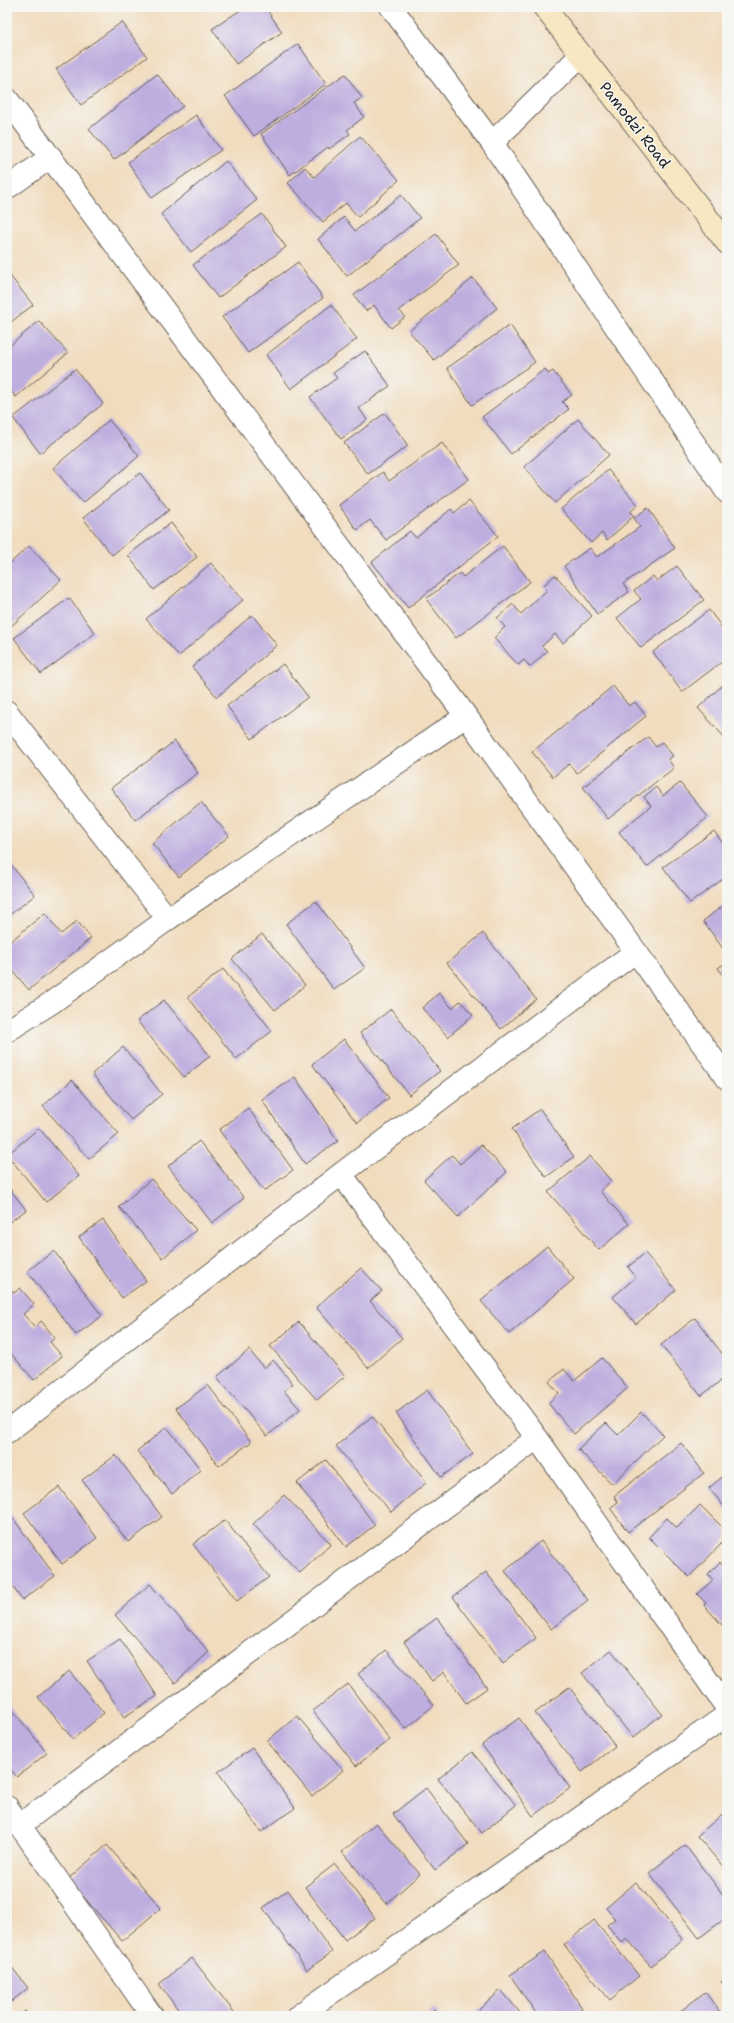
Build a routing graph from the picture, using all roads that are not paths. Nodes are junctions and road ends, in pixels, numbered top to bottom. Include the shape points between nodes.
1 (391, 7) edge
2 (544, 7) edge
3 (581, 55) junction
4 (7, 99) edge
5 (492, 143) junction
6 (52, 157) junction
7 (7, 188) edge
8 (727, 244) edge
9 (727, 492) edge
10 (7, 712) edge
11 (466, 716) junction
12 (168, 919) junction
13 (635, 952) junction
14 (7, 1031) edge
15 (727, 1078) edge
16 (341, 1174) junction
17 (7, 1432) edge
18 (537, 1438) junction
19 (727, 1708) edge
20 (727, 1715) edge
21 (7, 1807) edge
22 (20, 1825) junction
23 (152, 2016) edge
24 (298, 2016) edge

1 - 5 street
2 - 3 street, Pamodzi Road
3 - 5 street
3 - 8 street, Pamodzi Road
4 - 6 street
5 - 9 street
6 - 7 street
6 - 11 street
10 - 12 street
11 - 12 street
11 - 13 street
12 - 14 street via 51,1003
13 - 15 street
13 - 16 street
16 - 17 street
16 - 18 street
18 - 19 street
18 - 22 street
20 - 24 street
21 - 22 street
22 - 23 street

